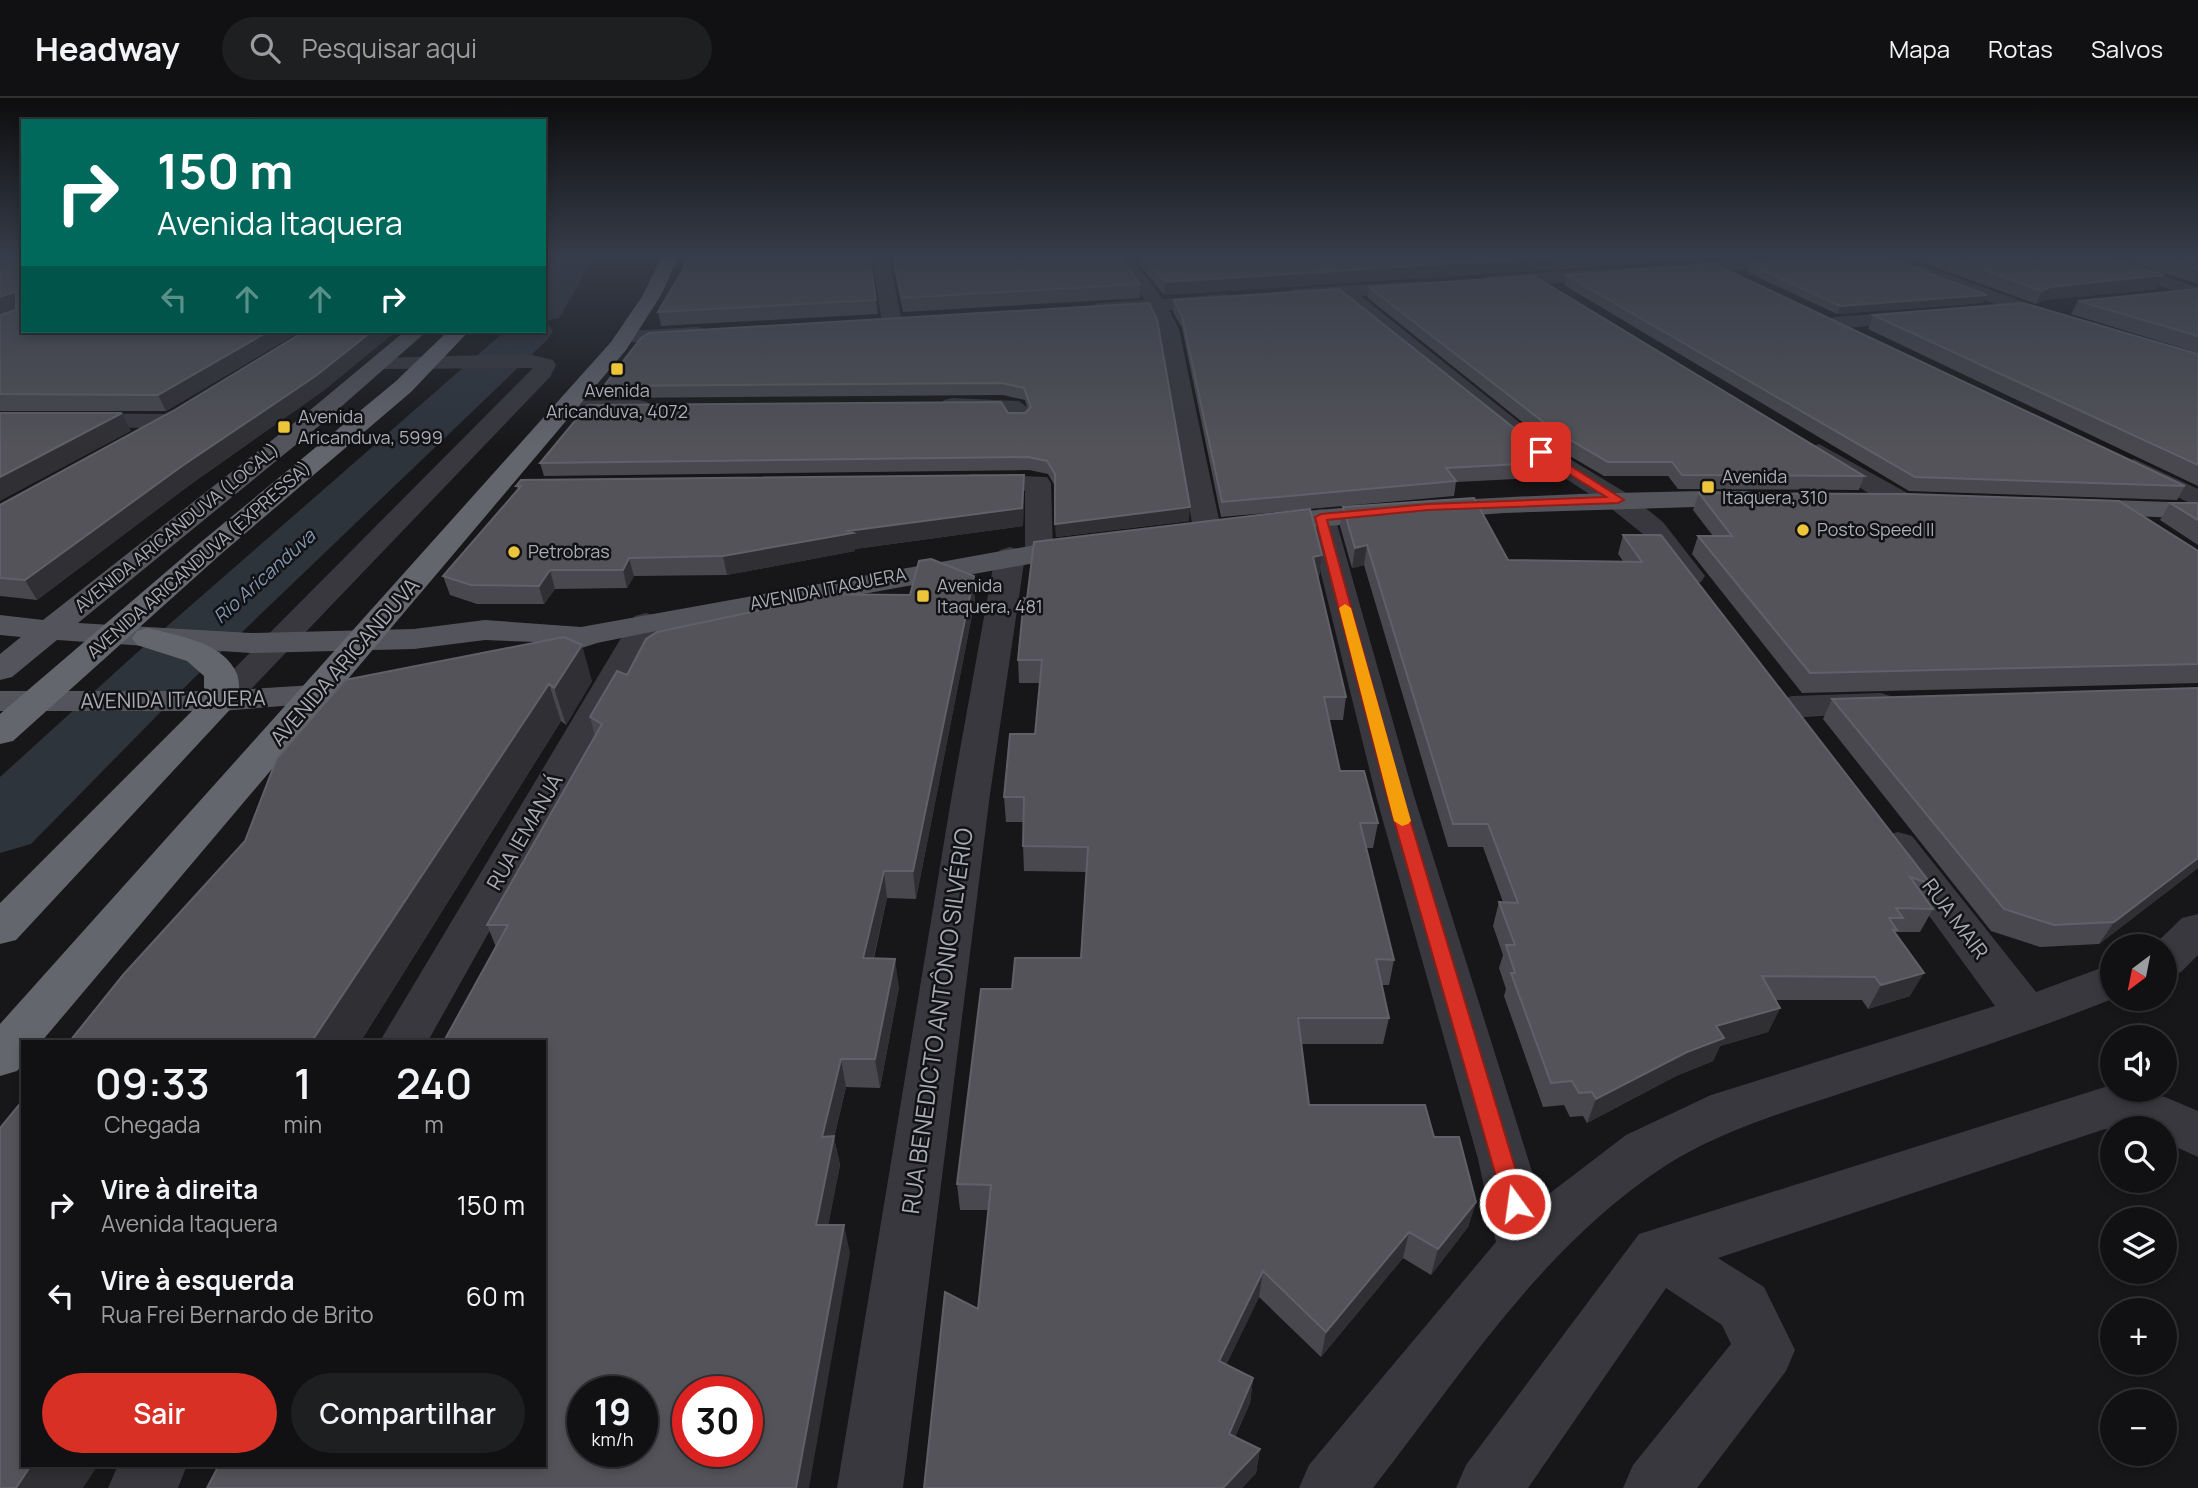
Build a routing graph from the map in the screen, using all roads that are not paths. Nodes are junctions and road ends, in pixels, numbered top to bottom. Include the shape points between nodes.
1 (637, 319) edge
2 (885, 319) edge
3 (1164, 319) edge
4 (1378, 319) edge
5 (1825, 319) edge
6 (1890, 319) edge
7 (2054, 319) edge
8 (918, 320) edge
9 (1834, 323) junction
10 (2079, 327) edge
11 (725, 331) edge
12 (415, 333) edge
13 (458, 333) edge
14 (625, 337) junction
15 (1872, 341) edge
16 (442, 361) junction
17 (381, 363) junction
18 (928, 405) edge
19 (659, 407) edge
20 (194, 408) edge
21 (565, 408) junction
22 (1017, 418) edge
23 (0, 420) edge
24 (172, 421) junction
25 (1796, 438) edge
26 (128, 445) edge
27 (2110, 456) edge
28 (943, 482) edge
29 (537, 486) edge
30 (496, 487) junction
31 (2198, 499) edge
32 (1618, 500) junction
33 (1778, 500) edge
34 (1846, 500) edge
35 (1915, 501) joint
36 (2052, 506) edge
37 (2119, 509) junction
38 (2198, 511) edge
39 (1321, 517) junction
40 (1194, 531) joint
41 (2164, 538) edge
42 (1116, 541) edge
43 (1024, 553) junction
44 (1710, 602) edge
45 (646, 623) junction
46 (0, 625) edge
47 (48, 630) junction
48 (589, 635) junction
49 (110, 636) junction
50 (156, 640) junction
51 (364, 642) junction
52 (266, 643) junction
53 (489, 669) edge
54 (0, 670) edge
55 (1768, 675) edge
56 (221, 687) junction
57 (379, 688) edge
58 (318, 695) junction
59 (0, 701) edge
60 (52, 702) junction
61 (1914, 703) edge
62 (1792, 707) junction
63 (0, 733) edge
64 (1817, 740) edge
65 (1876, 816) edge
66 (0, 929) edge
67 (2198, 929) edge
68 (2177, 949) edge
69 (2100, 986) edge
70 (2027, 1014) junction
71 (405, 1040) edge
72 (0, 1057) edge
73 (2198, 1135) edge
74 (1526, 1248) junction
75 (1659, 1252) junction
76 (154, 1467) edge
77 (141, 1488) edge
78 (870, 1488) edge
79 (1332, 1488) edge
80 (1489, 1488) edge
81 (1656, 1488) edge

1 - 14 highway, AVENIDA ARICANDUVA
2 - 8 street via 885,323
3 - 40 street
4 - 32 street via 1541,452
5 - 9 street
6 - 9 street
7 - 10 street
9 - 15 street
11 - 14 street
12 - 17 main road, AVENIDA ARICANDUVA (LOCAL)
13 - 16 highway, AVENIDA ARICANDUVA (EXPRESSA)
14 - 21 highway, AVENIDA ARICANDUVA
16 - 17 street
16 - 49 highway, AVENIDA ARICANDUVA (EXPRESSA)
16 - 52 street via 528,360 540,362 544,368
17 - 47 main road, AVENIDA ARICANDUVA (LOCAL)
18 - 22 street via 1008,405 1016,408
19 - 21 street
20 - 24 street
21 - 30 highway, AVENIDA ARICANDUVA
23 - 24 street
24 - 26 street
25 - 35 street
27 - 31 street
28 - 43 street, RUA BENEDICTO ANTÔNIO SILVÉRIO via 1038,484
29 - 30 street
30 - 51 highway, AVENIDA ARICANDUVA
32 - 33 main road
32 - 39 main road via 1428,507
32 - 44 street via 1653,528
34 - 35 main road
36 - 37 main road
37 - 38 main road
37 - 41 street
39 - 40 main road
39 - 74 street via 1395,796 1504,1159
42 - 43 main road, AVENIDA ITAQUERA
43 - 45 main road, AVENIDA ITAQUERA
43 - 78 street, RUA BENEDICTO ANTÔNIO SILVÉRIO via 969,808
45 - 48 main road, AVENIDA ITAQUERA
45 - 71 street, RUA IEMANJÁ
46 - 47 main road, AVENIDA ITAQUERA
47 - 49 main road, AVENIDA ITAQUERA
47 - 54 main road, AVENIDA ARICANDUVA (LOCAL)
48 - 51 main road, AVENIDA ITAQUERA via 485,630
48 - 53 main road, AVENIDA ITAQUERA
49 - 50 main road, AVENIDA ITAQUERA
49 - 60 highway, AVENIDA ARICANDUVA (EXPRESSA)
50 - 52 main road, AVENIDA ITAQUERA
50 - 56 highway via 213,663
51 - 52 main road, AVENIDA ITAQUERA
51 - 58 highway, AVENIDA ARICANDUVA
52 - 56 street
55 - 62 street
56 - 58 main road, AVENIDA ITAQUERA
56 - 60 main road, AVENIDA ITAQUERA via 175,702
56 - 66 highway
57 - 58 main road, AVENIDA ITAQUERA
58 - 72 highway, AVENIDA ARICANDUVA
59 - 60 main road, AVENIDA ITAQUERA
60 - 63 highway, AVENIDA ARICANDUVA (EXPRESSA)
61 - 62 street
62 - 64 street
65 - 70 street, RUA MAIR
67 - 68 street
69 - 70 street
70 - 74 street via 1729,1110 1645,1151
73 - 75 street via 2165,1118 2105,1108
74 - 79 street
75 - 80 street
75 - 81 street via 1743,1306 1765,1350
76 - 77 street

